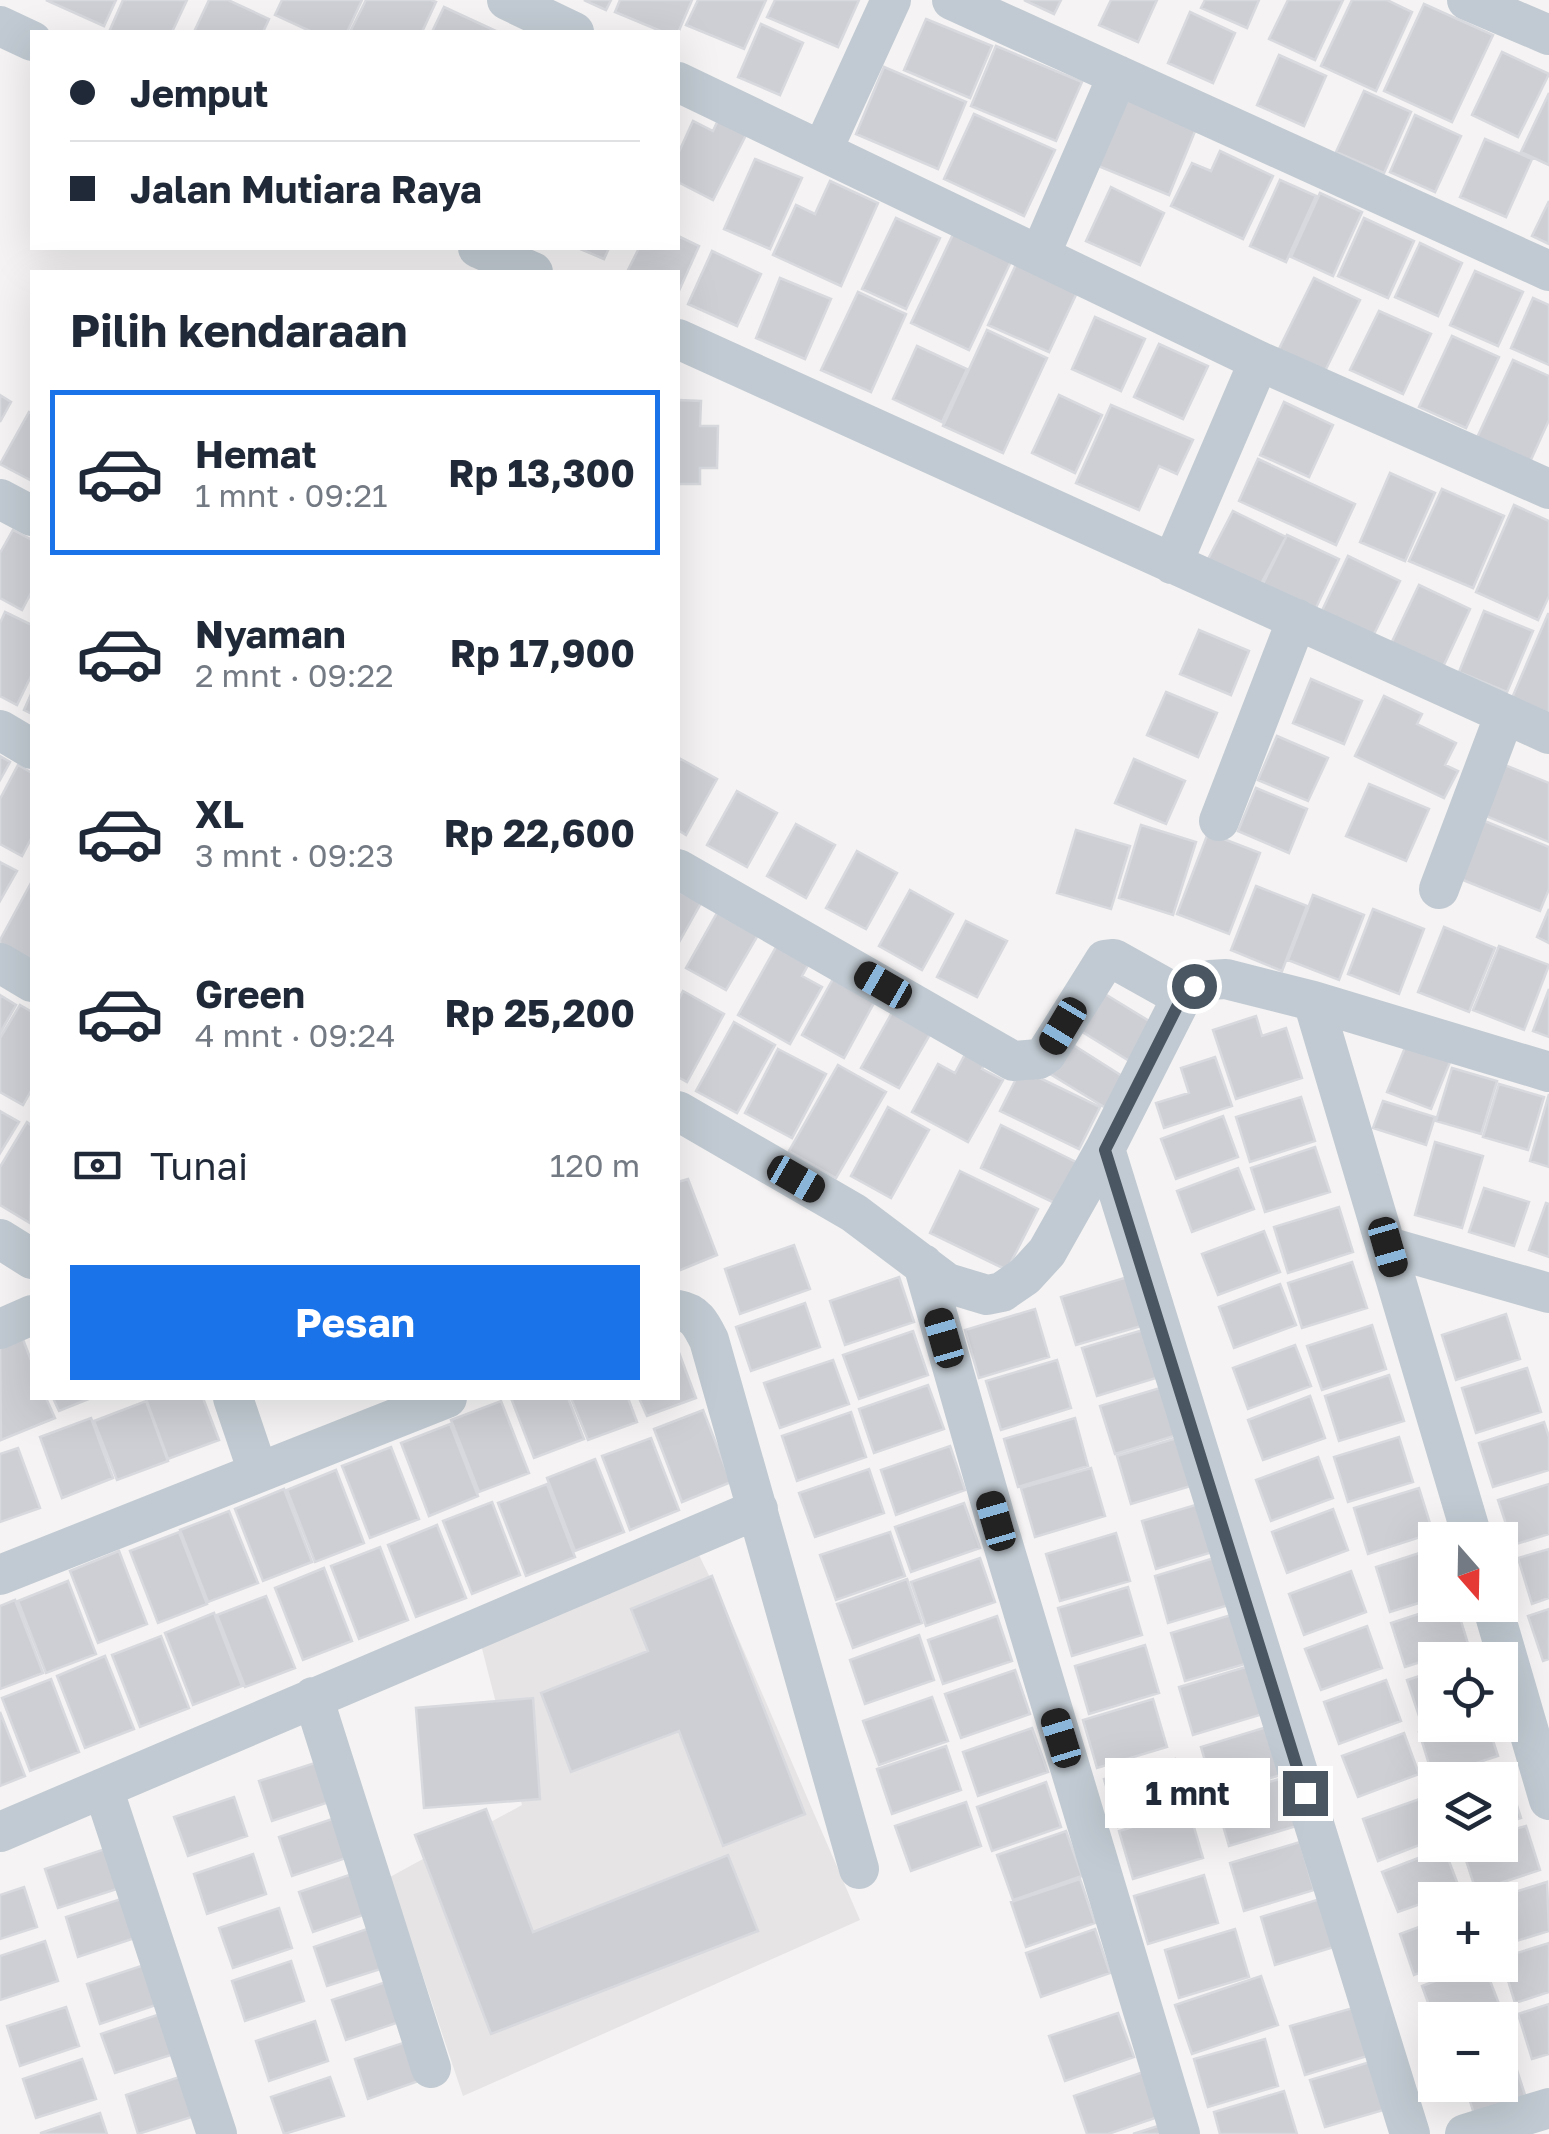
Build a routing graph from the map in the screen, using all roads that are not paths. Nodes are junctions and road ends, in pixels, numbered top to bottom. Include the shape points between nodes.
1 (507, 0) edge
2 (891, 0) edge
3 (952, 0) edge
4 (1468, 0) edge
5 (0, 26) edge
6 (553, 28) edge
7 (1549, 35) edge
8 (30, 40) edge
9 (1118, 75) junction
10 (680, 83) edge
11 (822, 151) junction
12 (483, 250) edge
13 (1040, 255) junction
14 (528, 270) edge
15 (1549, 271) edge
16 (680, 339) edge
17 (1260, 361) junction
18 (1549, 489) edge
19 (0, 499) edge
20 (30, 515) edge
21 (1172, 564) junction
22 (1296, 619) junction
23 (1505, 714) junction
24 (0, 730) edge
25 (1549, 734) edge
26 (30, 748) edge
27 (1218, 821) dead end
28 (680, 870) edge
29 (1440, 889) dead end
30 (0, 964) edge
31 (30, 981) edge
32 (1182, 997) junction
33 (1313, 1001) junction
34 (1549, 1072) edge
35 (688, 1127) edge
36 (1105, 1150) junction
37 (0, 1239) edge
38 (1388, 1247) junction
39 (30, 1258) edge
40 (923, 1264) junction
41 (1549, 1293) edge
42 (680, 1310) edge
43 (30, 1316) edge
44 (0, 1329) edge
45 (234, 1400) edge
46 (443, 1400) edge
47 (258, 1472) junction
48 (758, 1509) junction
49 (1468, 1522) edge
50 (0, 1575) edge
51 (1497, 1622) edge
52 (313, 1696) junction
53 (102, 1788) junction
54 (1549, 1800) edge
55 (0, 1832) edge
56 (859, 1868) dead end
57 (431, 2068) dead end
58 (1549, 2108) edge
59 (218, 2134) edge
60 (1180, 2134) edge
61 (1410, 2134) edge
62 (1465, 2134) edge

1 - 6 street
2 - 11 street
3 - 9 street
4 - 7 street
5 - 8 street
9 - 13 street
9 - 15 street
10 - 11 street
11 - 13 street
12 - 14 street
13 - 17 street
16 - 21 street
17 - 18 street
17 - 21 street
19 - 20 street
21 - 22 street
22 - 23 street
22 - 27 street
23 - 25 street
23 - 29 street
24 - 26 street
28 - 32 street via 1013,1061 1046,1054 1104,960 1114,959
30 - 31 street
32 - 33 street via 1194,986 1226,979
32 - 36 street
33 - 34 street
33 - 38 street
35 - 40 street via 854,1213
36 - 40 street via 1047,1252 1002,1292 987,1295 947,1283
36 - 61 street
37 - 39 street
38 - 41 street
38 - 49 street
40 - 60 street
42 - 48 street via 700,1322 709,1340
43 - 44 street
45 - 47 street
46 - 47 street
47 - 50 street
48 - 52 street
48 - 56 street
51 - 54 street
52 - 53 street
52 - 57 street
53 - 55 street
53 - 59 street
58 - 62 street

